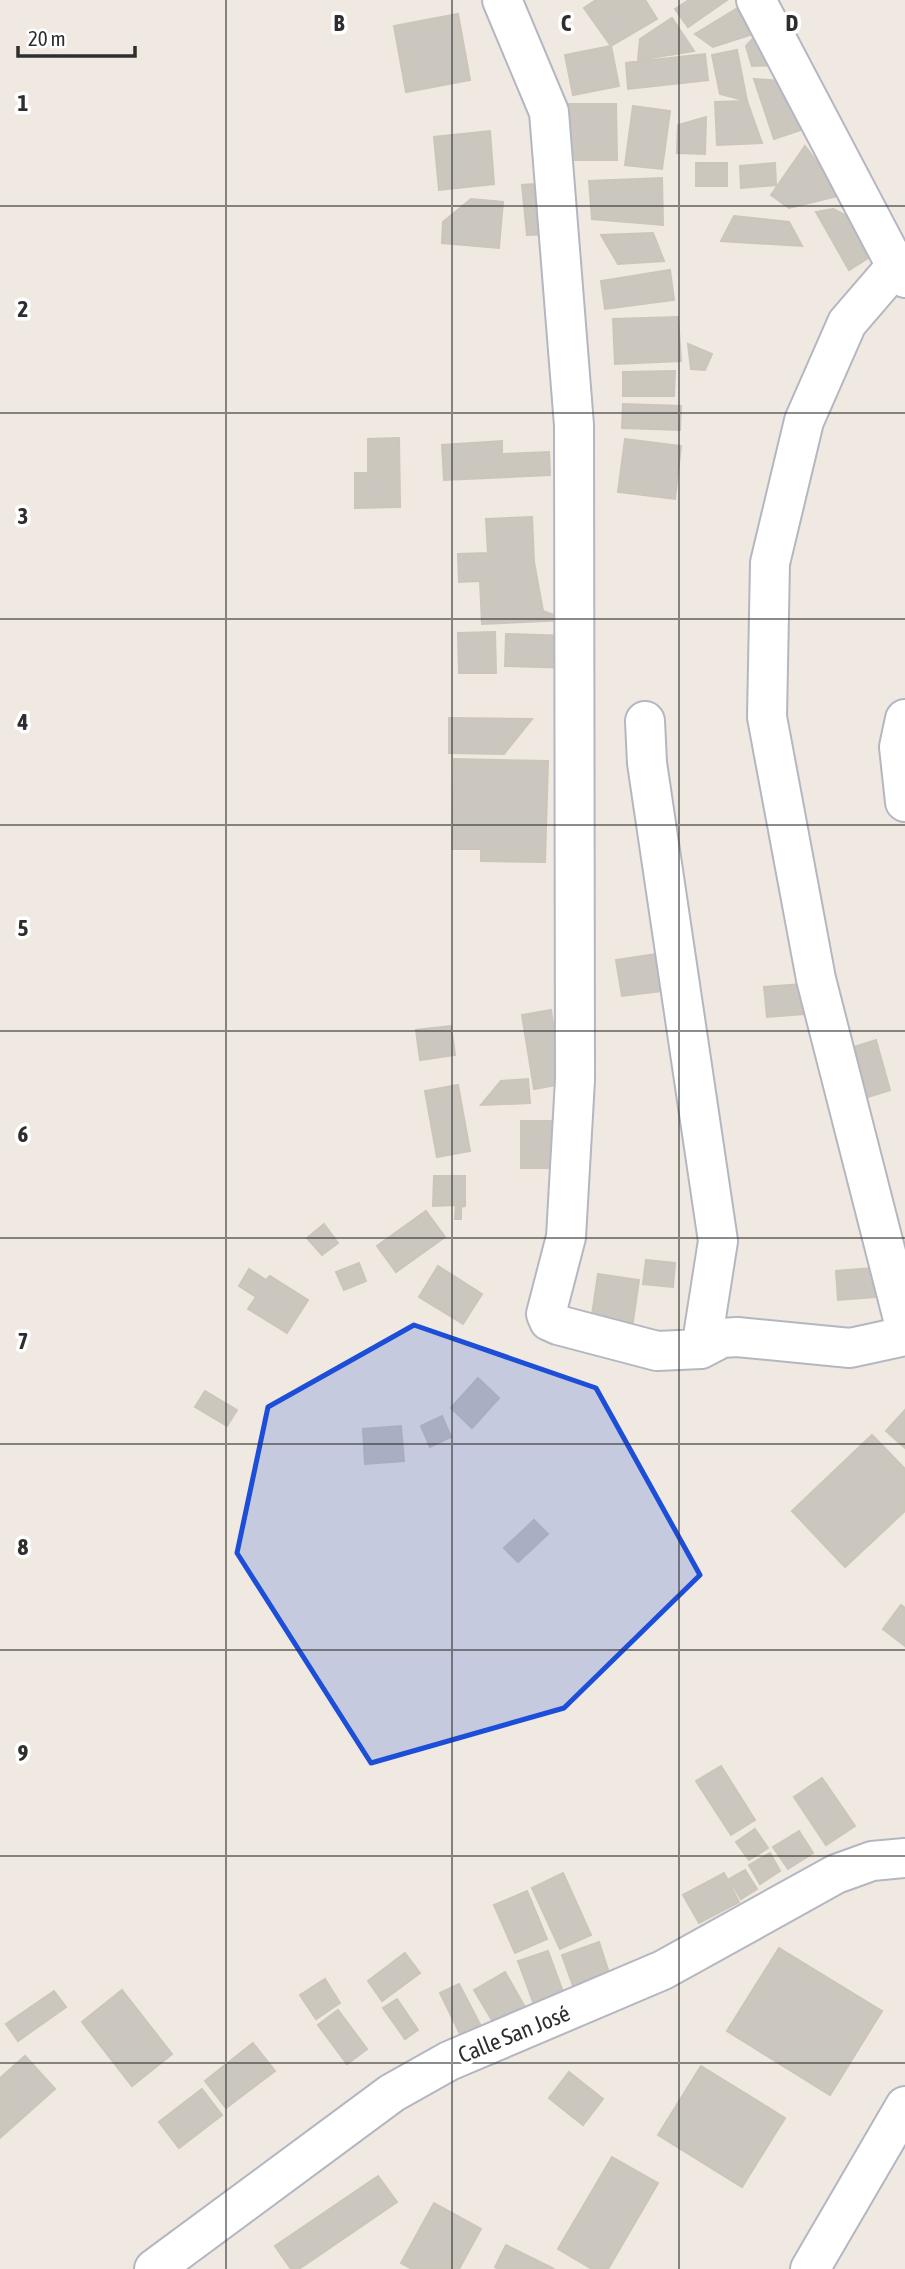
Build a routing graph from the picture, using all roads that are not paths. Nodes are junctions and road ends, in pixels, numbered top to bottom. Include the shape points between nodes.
1 (502, 0) edge
2 (757, 0) edge
3 (900, 272) edge
4 (905, 719) edge
5 (645, 720) dead end
6 (905, 802) edge
7 (905, 1327) edge
8 (905, 1336) edge
9 (701, 1349) junction
10 (905, 1858) edge
11 (905, 2106) edge
12 (155, 2269) edge
13 (810, 2269) edge

1 - 9 street via 549,112 574,425 575,1080 566,1237 547,1314 558,1325 657,1351
2 - 3 street
3 - 7 street via 847,323 804,421 770,563 767,717 816,979
4 - 6 street via 899,747
5 - 9 street via 647,763 718,1241
8 - 9 street via 850,1348 737,1337 722,1338
10 - 12 street, Calle San José via 872,1861 836,1874 663,1970 449,2061 392,2094
11 - 13 street

